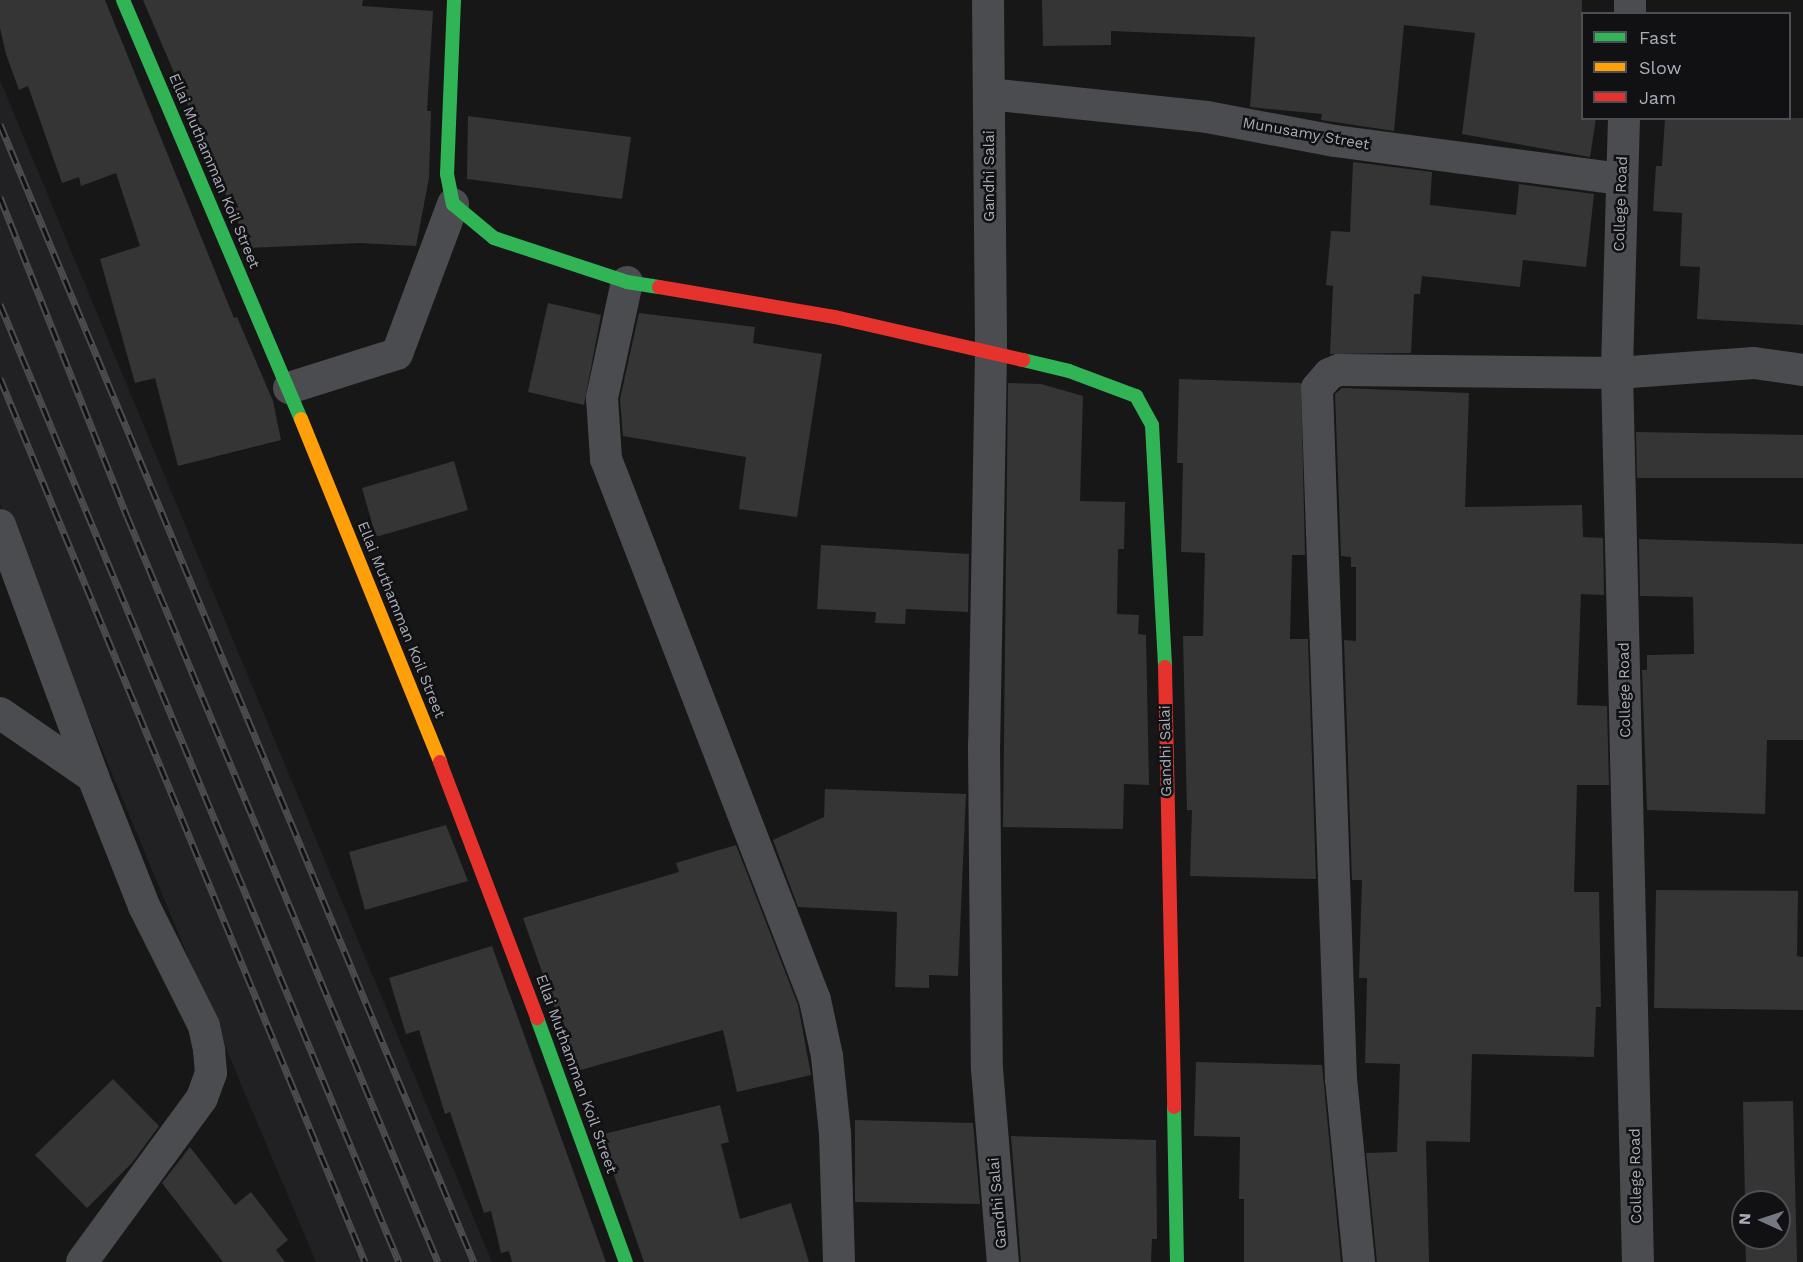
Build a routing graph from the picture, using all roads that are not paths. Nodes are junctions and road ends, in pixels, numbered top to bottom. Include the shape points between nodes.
1 (123, 0) edge
2 (454, 0) edge
3 (988, 0) edge
4 (989, 94) junction
5 (1624, 120) edge
6 (1621, 179) junction
7 (453, 204) junction
8 (627, 282) junction
9 (990, 353) junction
10 (1803, 370) edge
11 (1617, 373) junction
12 (289, 388) junction
13 (0, 525) edge
14 (0, 713) edge
15 (93, 777) junction
16 (82, 1262) edge
17 (626, 1262) edge
18 (839, 1262) edge
19 (1004, 1262) edge
20 (1177, 1262) edge
21 (1359, 1262) edge
22 (1638, 1262) edge

1 - 12 street, Ellai Muthamman Koil Street
2 - 7 street via 447,174
3 - 4 street, Gandhi Salai
4 - 6 street, Munusamy Street via 1207,117 1335,141
4 - 9 street, Gandhi Salai
5 - 6 street, College Road
6 - 11 street, College Road
7 - 8 street via 494,238
7 - 12 street via 397,354
8 - 9 street via 835,317
8 - 18 street via 602,398 606,459 815,1000 827,1056 835,1134
9 - 19 street, Gandhi Salai via 984,745 987,1069
9 - 20 street, Gandhi Salai via 1110,383 1136,396 1152,425 1164,619
10 - 11 street via 1754,363
11 - 21 street via 1339,370 1329,374 1317,388 1341,1080
11 - 22 street, College Road
12 - 17 street, Ellai Muthamman Koil Street via 482,866
13 - 15 street
14 - 15 street
15 - 16 street via 144,906 204,1026 211,1073 202,1098

